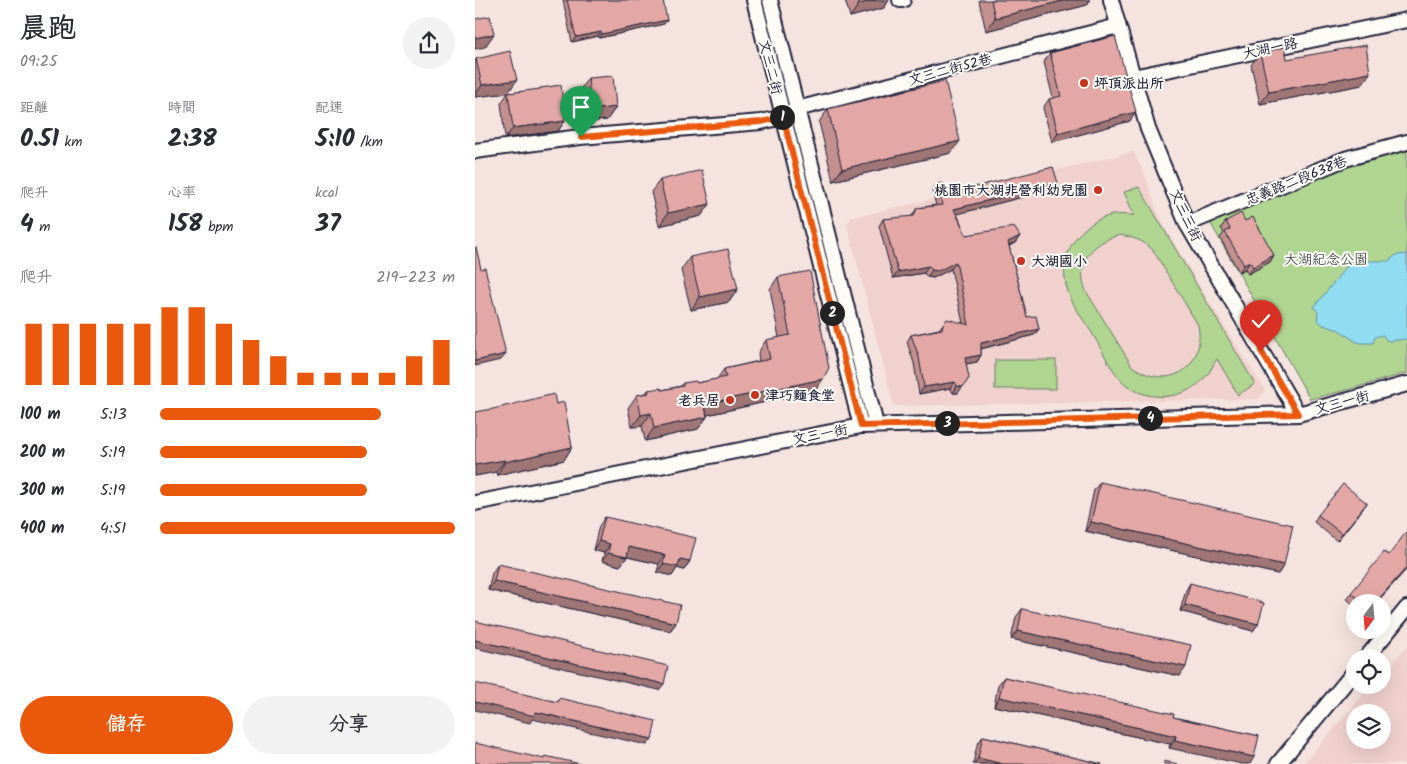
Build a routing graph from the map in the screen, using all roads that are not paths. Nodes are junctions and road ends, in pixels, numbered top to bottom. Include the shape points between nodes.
1 (754, 0) edge
2 (770, 0) edge
3 (1111, 0) edge
4 (1407, 20) edge
5 (1118, 26) junction
6 (1133, 77) junction
7 (797, 109) junction
8 (783, 117) junction
9 (1407, 142) edge
10 (475, 152) edge
11 (1187, 224) junction
12 (1407, 384) edge
13 (1298, 414) junction
14 (876, 424) junction
15 (861, 426) junction
16 (475, 503) edge
17 (1407, 608) edge
18 (1373, 649) edge
19 (1346, 682) edge
20 (1278, 764) edge

1 - 8 street, 文三二街
2 - 7 street, 文三二街
3 - 5 street, 文三三街
4 - 6 street, 大湖一路
5 - 6 street, 文三三街
5 - 7 street, 文三二街52巷
6 - 11 street, 文三三街 via 1148,129
7 - 8 street, 文三二街52巷
7 - 14 street, 文三二街
8 - 10 street, 文三二街52巷 via 761,122 581,137
8 - 15 street, 文三二街
9 - 11 street, 忠義路二段638巷 via 1345,159
11 - 13 street, 文三三街
12 - 13 street, 文三一街
13 - 14 street, 文三一街
14 - 15 street, 文三一街
15 - 16 street, 文三一街
17 - 18 street
19 - 20 street

